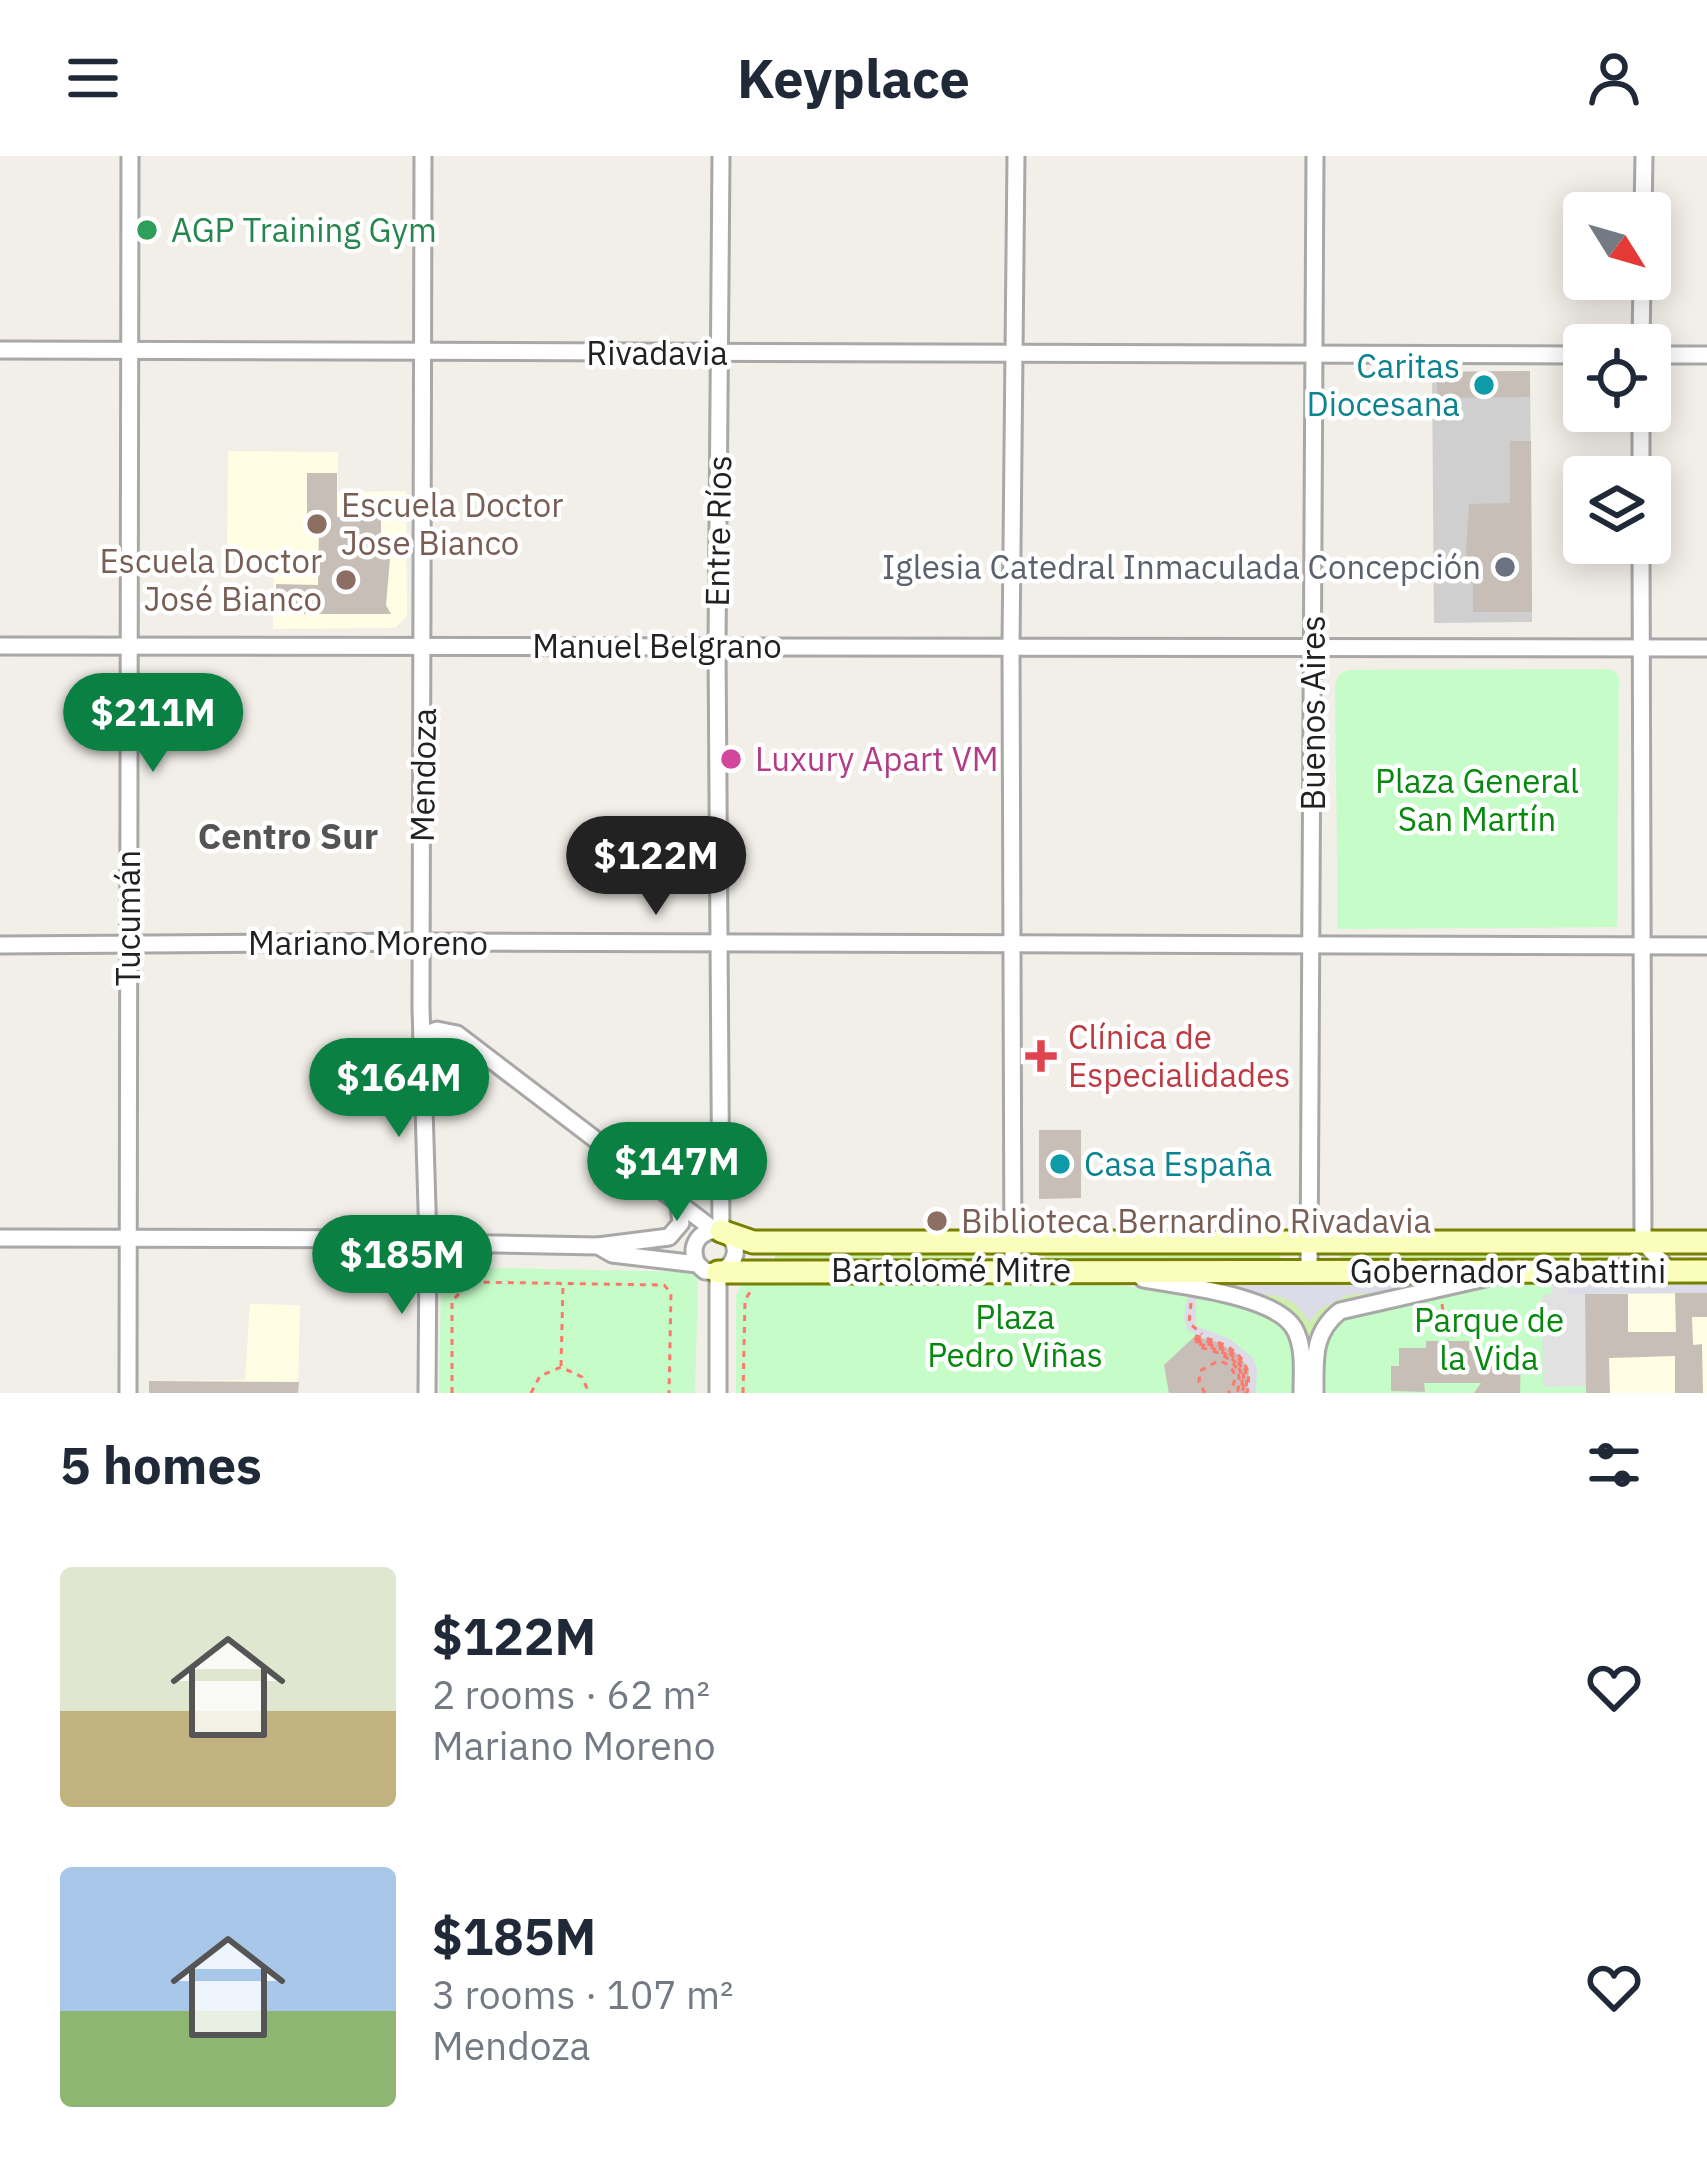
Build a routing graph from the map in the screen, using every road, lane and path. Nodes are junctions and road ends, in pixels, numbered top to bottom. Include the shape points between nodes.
1 (130, 156) edge
2 (424, 156) edge
3 (721, 156) edge
4 (1016, 156) edge
5 (1315, 156) edge
6 (1644, 156) edge
7 (1643, 192) edge
8 (0, 350) edge
9 (423, 351) junction
10 (1315, 351) junction
11 (130, 352) junction
12 (720, 353) junction
13 (1013, 354) junction
14 (1563, 355) edge
15 (1671, 355) edge
16 (1707, 355) edge
17 (1641, 564) edge
18 (128, 645) junction
19 (424, 645) junction
20 (0, 646) edge
21 (1011, 646) junction
22 (717, 647) junction
23 (1314, 648) junction
24 (1641, 648) junction
25 (1707, 648) edge
26 (421, 942) junction
27 (717, 944) junction
28 (1011, 944) junction
29 (0, 945) edge
30 (128, 945) junction
31 (1311, 945) junction
32 (1643, 946) junction
33 (1707, 946) edge
34 (422, 1036) junction
35 (680, 1206) junction
36 (718, 1230) junction
37 (0, 1238) edge
38 (128, 1239) junction
39 (428, 1241) junction
40 (1707, 1242) edge
41 (1013, 1243) junction
42 (1310, 1243) junction
43 (1632, 1243) junction
44 (598, 1246) junction
45 (708, 1268) junction
46 (1013, 1269) junction
47 (1099, 1270) junction
48 (1309, 1270) junction
49 (1514, 1271) junction
50 (1621, 1271) junction
51 (1670, 1271) junction
52 (1707, 1271) edge
53 (563, 1283) junction
54 (757, 1287) dead end
55 (1194, 1289) junction
56 (1442, 1302) dead end
57 (1202, 1334) dead end
58 (1447, 1340) dead end
59 (561, 1367) junction
60 (128, 1393) edge
61 (427, 1393) edge
62 (452, 1393) edge
63 (531, 1393) edge
64 (590, 1393) edge
65 (669, 1393) edge
66 (718, 1393) edge
67 (743, 1393) edge
68 (1205, 1393) edge
69 (1228, 1393) edge
70 (1242, 1393) edge
71 (1302, 1393) edge
72 (1315, 1393) edge

1 - 11 street, Tucumán
2 - 9 street, Mendoza
3 - 12 street, Entre Ríos
4 - 13 street
5 - 10 street, Buenos Aires
6 - 7 street
8 - 11 street, Rivadavia
9 - 11 street, Rivadavia
9 - 12 street, Rivadavia
9 - 19 street, Mendoza
10 - 13 street, Rivadavia
10 - 14 street, Rivadavia
10 - 23 street, Buenos Aires
11 - 18 street, Tucumán
12 - 13 street, Rivadavia
12 - 22 street, Entre Ríos
13 - 21 street
15 - 16 street
17 - 24 street
18 - 19 street, Manuel Belgrano
18 - 20 street, Manuel Belgrano
18 - 30 street, Tucumán
19 - 22 street, Manuel Belgrano
19 - 26 street, Mendoza
21 - 22 street, Manuel Belgrano
21 - 23 street, Manuel Belgrano
21 - 28 street
22 - 27 street, Entre Ríos
23 - 24 street, Manuel Belgrano
23 - 31 street, Buenos Aires
24 - 25 street, Manuel Belgrano
24 - 32 street
26 - 27 street, Mariano Moreno
26 - 30 street, Mariano Moreno
26 - 34 street, Mendoza
27 - 28 street, Mariano Moreno
27 - 36 street, Entre Ríos
28 - 31 street, Mariano Moreno
28 - 41 street
29 - 30 street, Mariano Moreno
30 - 38 street, Tucumán
31 - 32 street, Mariano Moreno
31 - 42 street, Buenos Aires
32 - 33 street, Mariano Moreno
32 - 43 street
34 - 35 street via 457,1034
34 - 39 street, Mendoza
35 - 36 street
35 - 44 street, Bartolomé Mitre via 681,1223 668,1238
36 - 41 main road, Bartolomé Mitre via 753,1242
36 - 45 street via 694,1245
36 - 45 street, Entre Ríos via 736,1252 732,1264
37 - 38 street, Bartolomé Mitre
38 - 39 street, Bartolomé Mitre
38 - 60 street, Tucumán
39 - 44 street, Bartolomé Mitre
39 - 61 street, Mendoza
40 - 43 main road, Gobernador Sabattini
41 - 42 main road, Bartolomé Mitre
41 - 46 street
42 - 43 main road, Gobernador Sabattini
42 - 48 street, Buenos Aires
43 - 50 main road
43 - 51 street
44 - 45 street, Bartolomé Mitre
45 - 46 main road, Bartolomé Mitre
45 - 66 street, Entre Ríos
46 - 47 main road, Bartolomé Mitre
47 - 48 main road, Bartolomé Mitre
47 - 55 street
48 - 49 main road, Gobernador Sabattini
49 - 50 main road, Gobernador Sabattini
49 - 72 street via 1340,1311 1316,1344
50 - 51 main road, Gobernador Sabattini
51 - 52 main road, Gobernador Sabattini
53 - 59 path
53 - 62 path via 460,1288 452,1300
53 - 65 path via 669,1288
54 - 67 path via 745,1300
55 - 57 path via 1190,1323
55 - 71 street via 1258,1304 1288,1321 1300,1342
56 - 58 path
59 - 63 path via 540,1376
59 - 64 path via 582,1377
68 - 69 path via 1198,1376 1215,1360 1233,1370
70 - 70 path via 1249,1370 1239,1355 1196,1341 1237,1366

